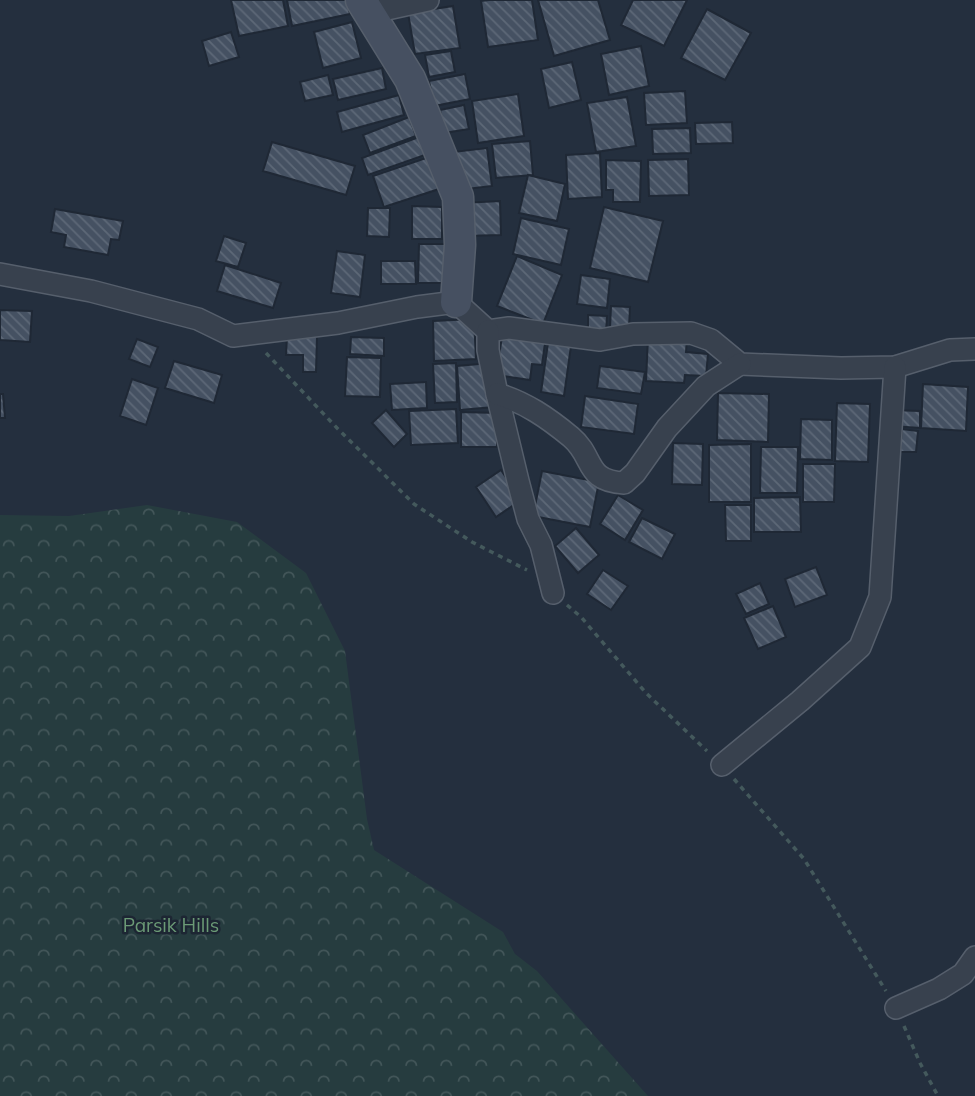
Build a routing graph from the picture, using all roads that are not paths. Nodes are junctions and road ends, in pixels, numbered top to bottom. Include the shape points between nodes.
1 (428, 0) edge
2 (365, 6) edge
3 (0, 274) edge
4 (456, 302) junction
5 (488, 331) junction
6 (975, 349) edge
7 (735, 359) junction
8 (895, 367) junction
9 (497, 394) junction
10 (553, 593) road end
11 (722, 765) road end
12 (975, 957) edge
13 (896, 1008) road end

1 - 2 street
2 - 4 street via 410,79 458,197
3 - 4 street via 91,291 198,319 233,336
4 - 5 street
5 - 7 street via 509,328 600,340 691,333 711,340
5 - 9 street
6 - 8 street via 950,350
7 - 8 street via 841,368
7 - 9 street via 667,428 624,483 597,475 582,447 535,409
8 - 11 street via 880,597 860,647
9 - 10 street via 528,519 541,545
12 - 13 street via 963,974

